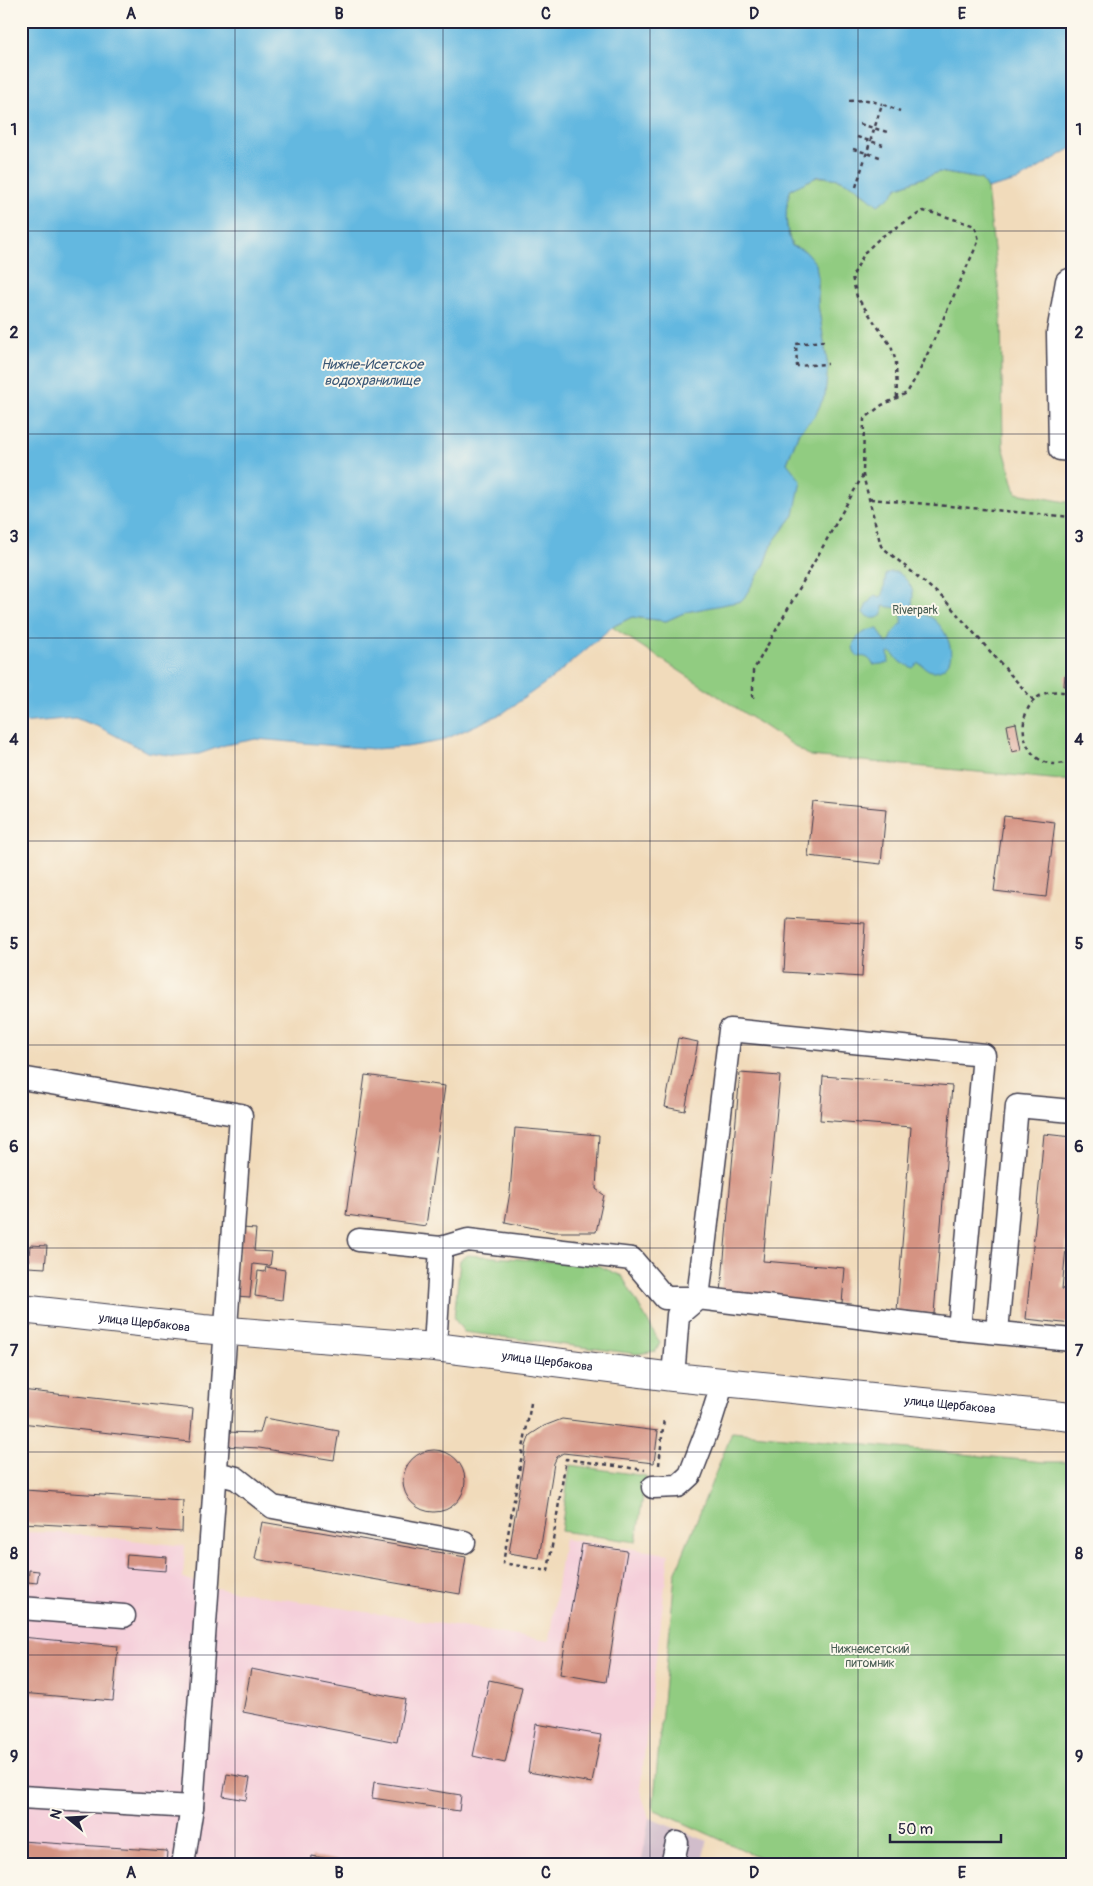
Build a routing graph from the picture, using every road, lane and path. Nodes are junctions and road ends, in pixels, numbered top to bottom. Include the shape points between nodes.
1 (849, 101) dead end
2 (882, 104) junction
3 (900, 111) dead end
4 (860, 124) dead end
5 (875, 128) junction
6 (887, 132) dead end
7 (856, 137) dead end
8 (871, 141) junction
9 (883, 145) dead end
10 (853, 149) dead end
11 (867, 153) junction
12 (880, 157) dead end
13 (856, 187) dead end
14 (1072, 279) edge
15 (824, 341) dead end
16 (828, 364) dead end
17 (898, 398) junction
18 (1072, 450) edge
19 (863, 475) junction
20 (870, 499) junction
21 (1072, 517) edge
22 (1072, 694) edge
23 (753, 698) dead end
24 (1034, 701) junction
25 (1072, 761) edge
26 (21, 1078) edge
27 (1072, 1111) edge
28 (359, 1240) dead end
29 (441, 1248) junction
30 (698, 1298) junction
31 (21, 1309) edge
32 (959, 1329) junction
33 (225, 1331) junction
34 (997, 1332) junction
35 (1072, 1340) edge
36 (435, 1347) junction
37 (673, 1377) junction
38 (723, 1382) junction
39 (531, 1403) dead end
40 (1072, 1417) edge
41 (664, 1418) dead end
42 (659, 1465) dead end
43 (216, 1473) junction
44 (651, 1479) joint
45 (464, 1542) dead end
46 (21, 1608) edge
47 (124, 1616) dead end
48 (21, 1796) edge
49 (192, 1807) junction
50 (677, 1843) dead end
51 (183, 1865) edge
52 (672, 1865) edge

1 - 2 path via 867,100
2 - 3 path
2 - 5 path
4 - 5 path
5 - 6 path
5 - 8 path
7 - 8 path
8 - 9 path
8 - 11 path
10 - 11 path
11 - 12 path
11 - 13 path
14 - 18 lane via 1067,280 1058,333 1060,448
15 - 16 path via 796,344 797,366
17 - 17 path via 907,392 921,368 979,240 975,226 923,211 865,252 852,277 857,297 891,346 896,362
17 - 19 path via 864,419
19 - 20 path
19 - 23 path via 753,671
20 - 21 path
20 - 24 path via 881,546 943,598
22 - 24 path via 1047,693
24 - 25 path via 1025,714 1022,728 1025,743 1035,756 1048,763
26 - 33 lane via 241,1114
27 - 34 lane via 1018,1106
28 - 29 lane
29 - 30 lane via 468,1240 632,1259 664,1298
29 - 36 lane
30 - 32 lane
30 - 32 lane via 730,1030 984,1055
30 - 37 lane via 678,1315
31 - 33 main road, улица Щербакова
32 - 34 lane
33 - 36 main road, улица Щербакова
33 - 43 lane
34 - 35 lane
36 - 37 main road, улица Щербакова
37 - 38 main road, улица Щербакова
38 - 40 main road, улица Щербакова
38 - 44 lane via 690,1475 678,1486
39 - 44 path via 503,1563 548,1571 566,1460
41 - 42 path
43 - 45 lane via 236,1478 273,1507
43 - 49 lane
46 - 47 lane
48 - 49 lane
49 - 51 lane
50 - 52 lane

